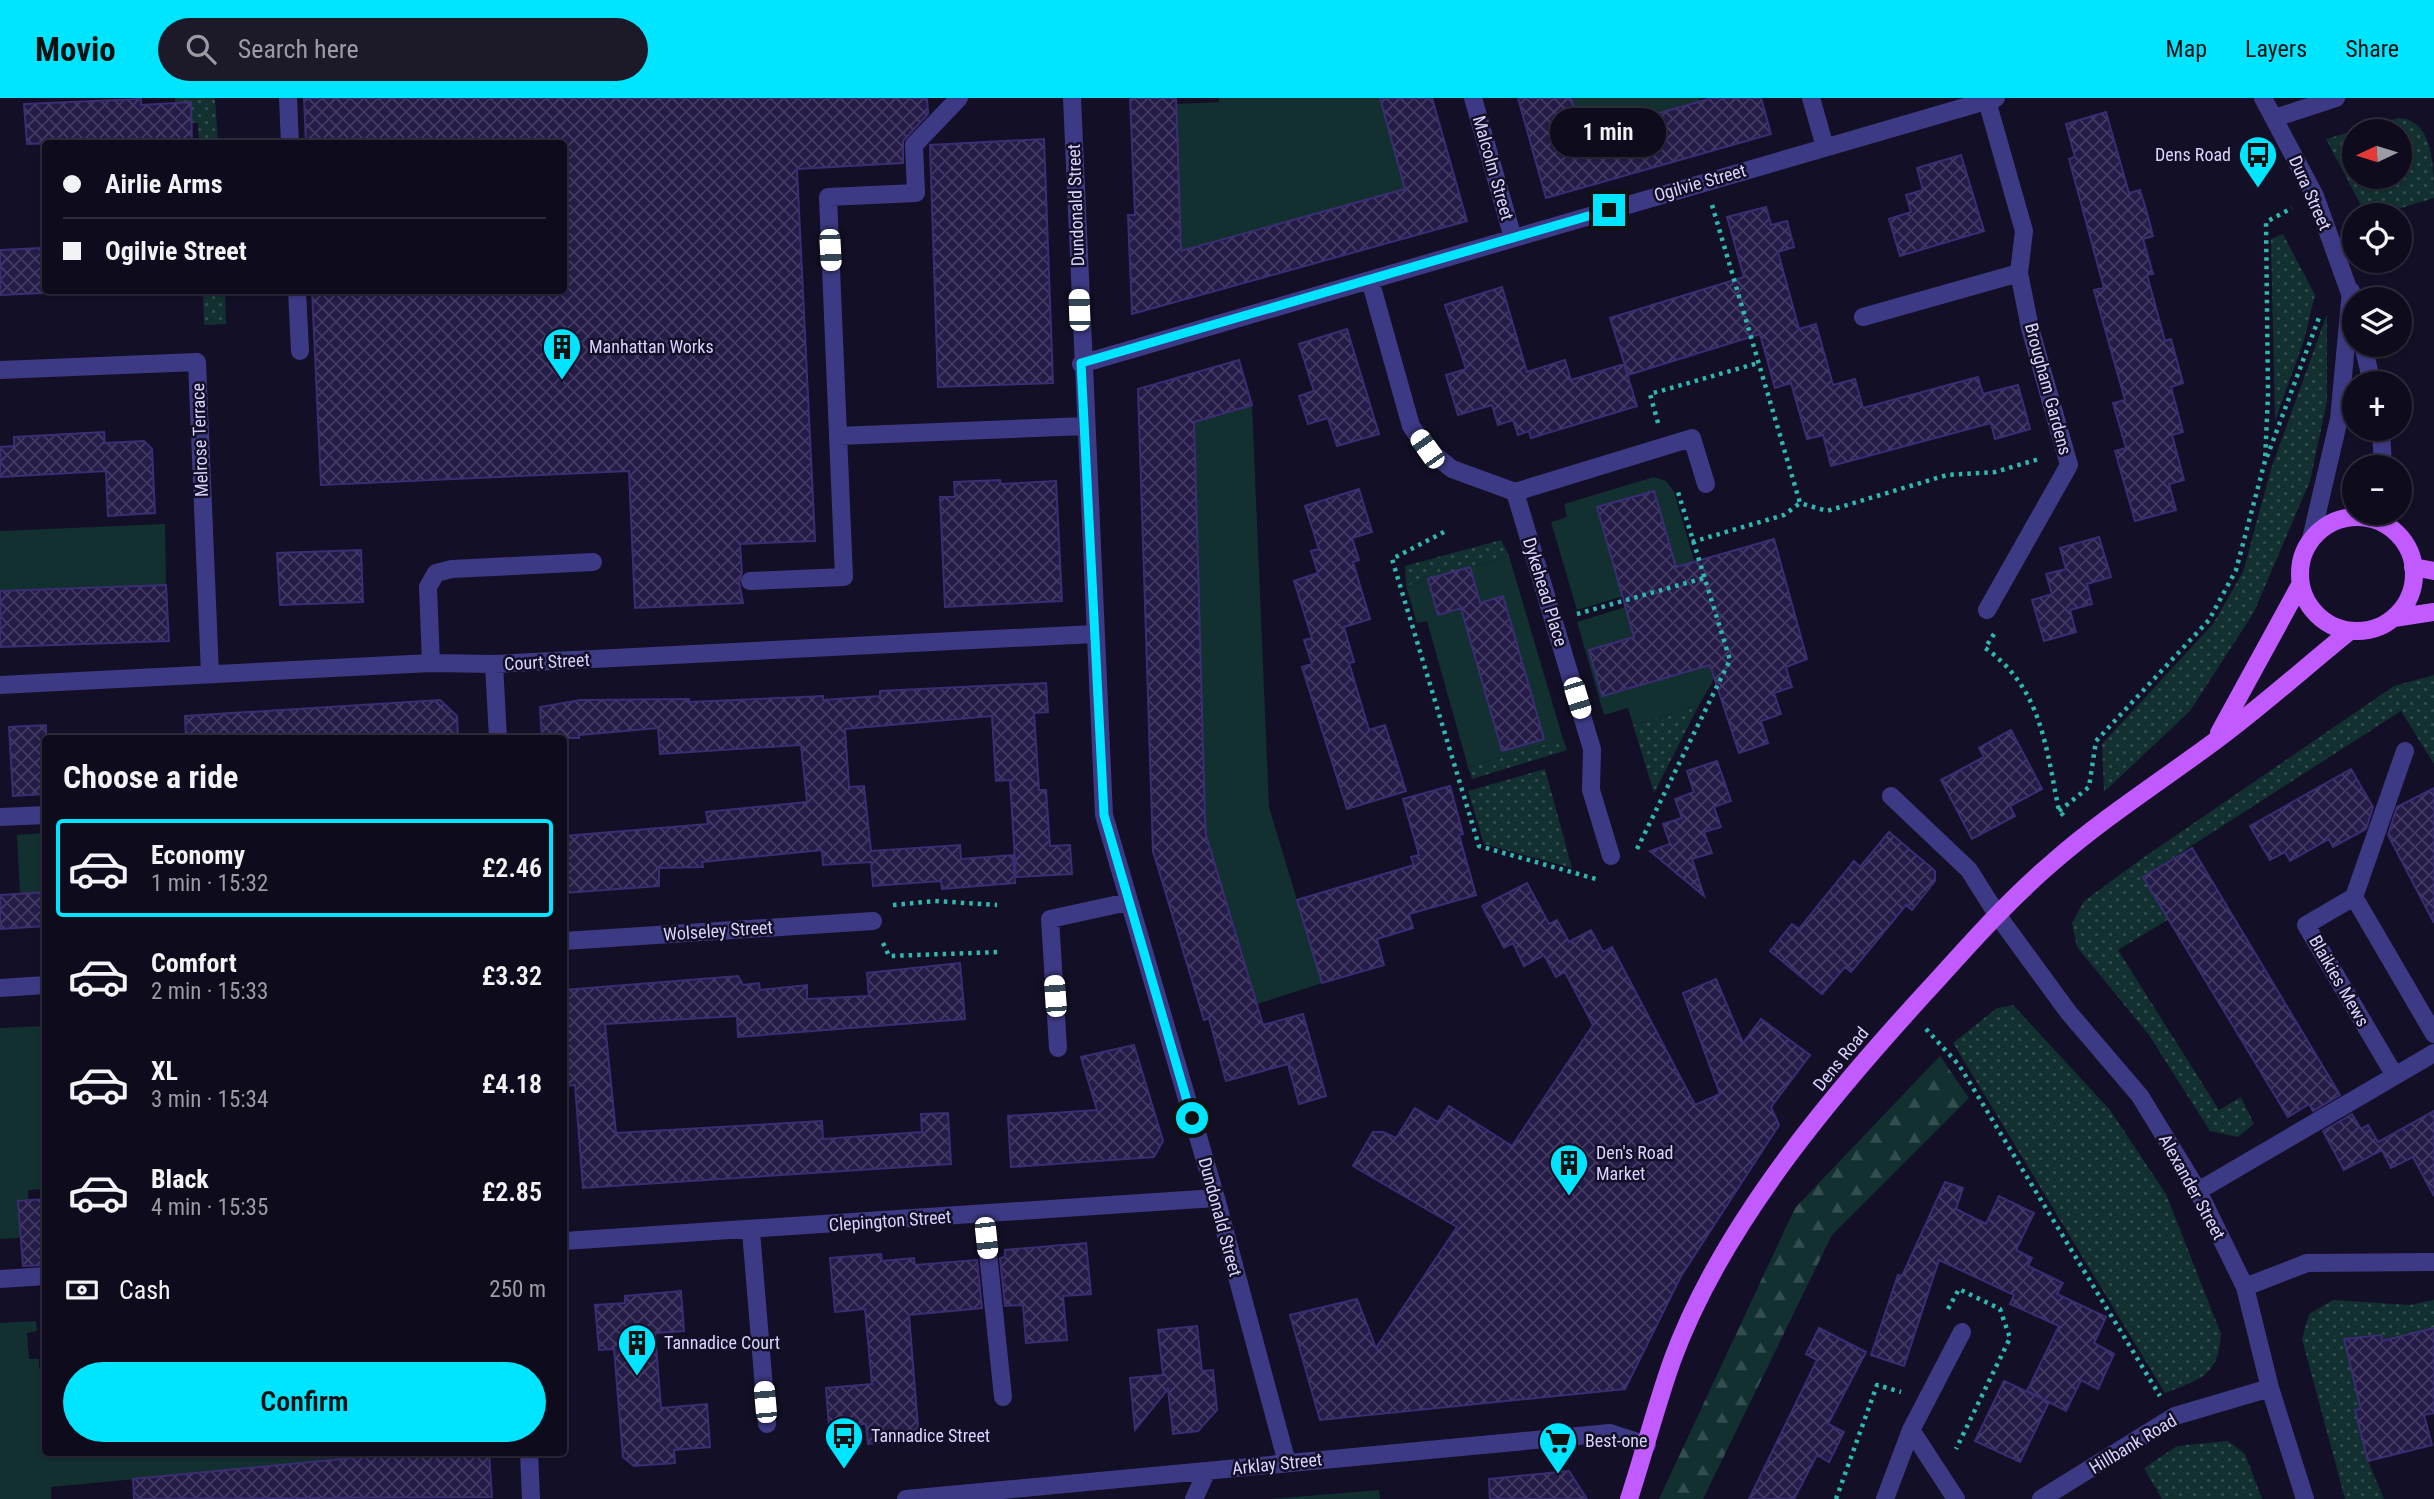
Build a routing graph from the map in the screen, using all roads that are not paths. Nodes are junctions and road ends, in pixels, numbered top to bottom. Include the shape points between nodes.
1 (288, 98) edge
2 (959, 98) edge
3 (1072, 98) edge
4 (1473, 98) edge
5 (1811, 98) edge
6 (2263, 98) edge
7 (2336, 98) edge
8 (1991, 99) edge
9 (2275, 118) junction
10 (290, 140) edge
11 (1825, 147) junction
12 (1513, 238) junction
13 (2020, 273) junction
14 (1370, 280) junction
15 (2348, 287) edge
16 (297, 294) edge
17 (1863, 317) dead end
18 (300, 351) dead end
19 (2346, 357) edge
20 (1081, 363) junction
21 (0, 370) edge
22 (1084, 426) junction
23 (838, 436) junction
24 (1706, 484) dead end
25 (1515, 492) junction
26 (2342, 520) edge
27 (2391, 525) edge
28 (2311, 539) junction
29 (593, 562) dead end
30 (2413, 567) junction
31 (2434, 571) edge
32 (750, 581) dead end
33 (2300, 585) junction
34 (1987, 610) road end
35 (2434, 611) edge
36 (2394, 618) junction
37 (2350, 631) junction
38 (1094, 634) junction
39 (431, 663) junction
40 (494, 664) junction
41 (210, 674) junction
42 (0, 685) edge
43 (498, 735) edge
44 (2214, 742) junction
45 (2405, 751) dead end
46 (1891, 796) dead end
47 (42, 815) edge
48 (0, 817) edge
49 (1611, 856) dead end
50 (2354, 897) junction
51 (1128, 902) junction
52 (1998, 916) junction
53 (873, 921) road end
54 (567, 941) edge
55 (42, 985) edge
56 (0, 988) edge
57 (2434, 1034) edge
58 (1058, 1048) dead end
59 (2434, 1053) edge
60 (2395, 1076) junction
61 (2198, 1191) junction
62 (1216, 1198) junction
63 (984, 1215) junction
64 (751, 1231) junction
65 (567, 1241) edge
66 (2434, 1262) edge
67 (42, 1276) edge
68 (0, 1279) edge
69 (2245, 1287) junction
70 (1962, 1332) dead end
71 (2270, 1388) junction
72 (1003, 1397) dead end
73 (767, 1424) dead end
74 (1911, 1430) junction
75 (1647, 1445) junction
76 (529, 1456) edge
77 (1287, 1463) junction
78 (1208, 1471) junction
79 (531, 1499) edge
80 (906, 1499) edge
81 (1194, 1499) edge
82 (1629, 1499) edge
83 (1885, 1499) edge
84 (1956, 1499) edge
85 (2041, 1499) edge
86 (2305, 1499) edge

1 - 10 street
2 - 23 street via 914,145 916,193 828,197
3 - 20 street, Dundonald Street
4 - 12 street, Malcolm Street
5 - 11 street
6 - 9 street, Dura Street
7 - 9 street
8 - 11 street, Ogilvie Street
8 - 13 street, Brougham Gardens via 2024,231
9 - 15 street, Dura Street via 2315,196
11 - 12 street, Ogilvie Street
12 - 14 street, Ogilvie Street
13 - 17 street
13 - 34 street, Brougham Gardens via 2030,328 2069,465
14 - 20 street, Ogilvie Street
14 - 25 street via 1411,426 1427,449 1452,469
16 - 18 street
19 - 28 street, Dura Street via 2339,419
20 - 22 street, Dundonald Street
21 - 41 street, Melrose Terrace via 197,362
22 - 23 street
22 - 38 street, Dundonald Street
23 - 32 street via 844,577
24 - 25 street via 1692,438
25 - 49 street, Dykehead Place via 1592,749 1591,790
26 - 28 main road via 2323,527
27 - 30 main road via 2409,550
28 - 33 main road, Dens Road via 2302,561
29 - 39 street via 436,573 428,587
30 - 31 main road
30 - 36 main road via 2410,594
33 - 37 main road via 2318,616
33 - 44 main road, Dens Road
35 - 36 main road, Dens Road
36 - 37 main road, Dens Road via 2373,628
37 - 44 main road, Dens Road
38 - 40 street, Court Street
38 - 51 street, Dundonald Street via 1104,815
39 - 40 street, Court Street
39 - 41 street, Court Street
40 - 43 street
41 - 42 street, Court Street
44 - 52 main road, Dens Road via 2083,836
45 - 50 street
46 - 52 street, Alexander Street via 1969,870
47 - 48 street
50 - 57 street
50 - 60 street, Blaikies Mews via 2306,925
51 - 58 street via 1050,919
51 - 62 street, Dundonald Street
52 - 61 street, Alexander Street via 2069,1013 2140,1096
52 - 75 main road, Dens Road via 1860,1067 1751,1211 1673,1360
53 - 54 street, Wolseley Street
55 - 56 street
59 - 60 street
60 - 61 street
61 - 69 street, Alexander Street
62 - 63 street, Clepington Street
62 - 77 street, Dundonald Street
63 - 64 street, Clepington Street
63 - 72 street
64 - 65 street, Clepington Street
64 - 73 street
66 - 69 street via 2307,1263
67 - 68 street
69 - 71 street, Alexander Street
70 - 74 street
71 - 85 street, Hillbank Road via 2175,1416
71 - 86 street, Alexander Street
74 - 83 street
74 - 84 street
75 - 77 street, Arklay Street via 1610,1433
75 - 82 main road, Dens Road
76 - 79 street
77 - 78 street, Arklay Street
78 - 80 street, Arklay Street
78 - 81 street

